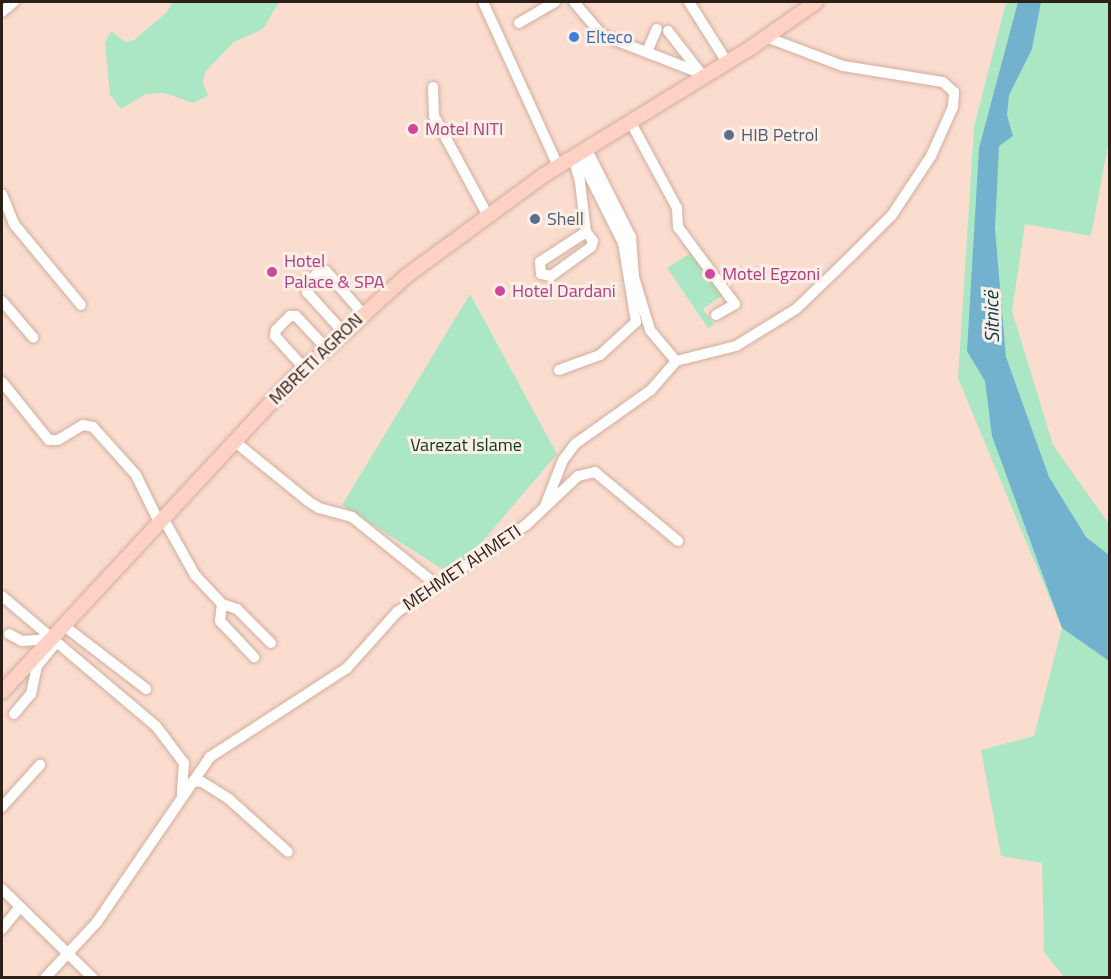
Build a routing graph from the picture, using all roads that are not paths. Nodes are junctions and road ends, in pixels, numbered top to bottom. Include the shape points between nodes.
1 (14, 2) edge
2 (483, 2) edge
3 (555, 2) edge
4 (574, 2) edge
5 (689, 2) edge
6 (816, 2) edge
7 (2, 12) edge
8 (519, 23) dead end
9 (766, 38) junction
10 (647, 52) junction
11 (727, 62) junction
12 (702, 73) junction
13 (433, 87) dead end
14 (630, 121) junction
15 (579, 153) junction
16 (558, 166) junction
17 (2, 194) edge
18 (487, 214) junction
19 (586, 232) junction
20 (2, 301) edge
21 (81, 305) dead end
22 (363, 314) junction
23 (716, 315) dead end
24 (343, 332) junction
25 (33, 337) dead end
26 (326, 348) junction
27 (676, 361) junction
28 (304, 368) junction
29 (559, 370) dead end
30 (2, 382) edge
31 (234, 441) junction
32 (544, 508) junction
33 (161, 520) junction
34 (678, 541) dead end
35 (437, 585) junction
36 (2, 596) edge
37 (222, 604) junction
38 (63, 625) junction
39 (9, 634) dead end
40 (52, 642) junction
41 (272, 643) dead end
42 (254, 657) dead end
43 (146, 689) dead end
44 (2, 692) edge
45 (14, 714) dead end
46 (40, 765) dead end
47 (193, 781) junction
48 (182, 793) junction
49 (2, 807) edge
50 (288, 852) dead end
51 (2, 889) edge
52 (20, 908) junction
53 (2, 929) edge
54 (67, 955) junction
55 (45, 978) edge
56 (93, 978) edge

1 - 7 street
2 - 16 street
3 - 8 street
4 - 10 street via 602,35
5 - 11 street
6 - 9 main road, MBRETI AGRON
9 - 11 main road, MBRETI AGRON
9 - 27 street via 843,66 943,82 952,88 955,100 931,156 892,214 796,309 736,346
10 - 12 street
10 - 12 street via 663,30
11 - 12 main road, MBRETI AGRON
12 - 14 main road, MBRETI AGRON
13 - 18 street via 434,116
14 - 15 main road, MBRETI AGRON
14 - 23 street via 677,208 678,227 735,304
15 - 16 main road, MBRETI AGRON
15 - 19 street
15 - 27 street via 631,237 634,277 650,330
15 - 29 street via 622,243 636,322 600,355
16 - 18 main road, MBRETI AGRON
17 - 21 street via 14,224
18 - 22 main road, MBRETI AGRON
19 - 19 street via 591,235 591,247 551,276 541,274 540,262
20 - 25 street
22 - 24 main road, MBRETI AGRON
22 - 24 street via 326,271 320,271 306,284 307,292
24 - 26 main road, MBRETI AGRON
26 - 28 main road, MBRETI AGRON
26 - 28 street via 296,316 290,316 275,336
27 - 32 street via 651,390 575,444 563,460
28 - 31 main road, MBRETI AGRON
30 - 33 street via 49,440 58,440 83,425 93,427 136,476
31 - 33 main road, MBRETI AGRON
31 - 35 street via 308,501 352,517
32 - 34 street, MEHMET AHMETI via 578,476 592,471
32 - 35 street, MEHMET AHMETI
33 - 37 street via 186,564
33 - 38 main road, MBRETI AGRON
35 - 47 street, MEHMET AHMETI via 397,612 347,668 210,757
36 - 40 street
37 - 41 street via 237,609
37 - 42 street via 220,621
38 - 40 main road, MBRETI AGRON
38 - 43 street
39 - 40 street via 22,640
40 - 44 main road, MBRETI AGRON
40 - 45 street, MBRETI AGRON via 37,666 31,693
40 - 48 street via 105,682 169,741 184,763
46 - 49 street
47 - 48 street, MEHMET AHMETI
47 - 50 street via 202,782 229,799
48 - 54 street, MEHMET AHMETI via 97,922
51 - 52 street
52 - 53 street
52 - 54 street
54 - 55 street, MEHMET AHMETI
54 - 56 street

